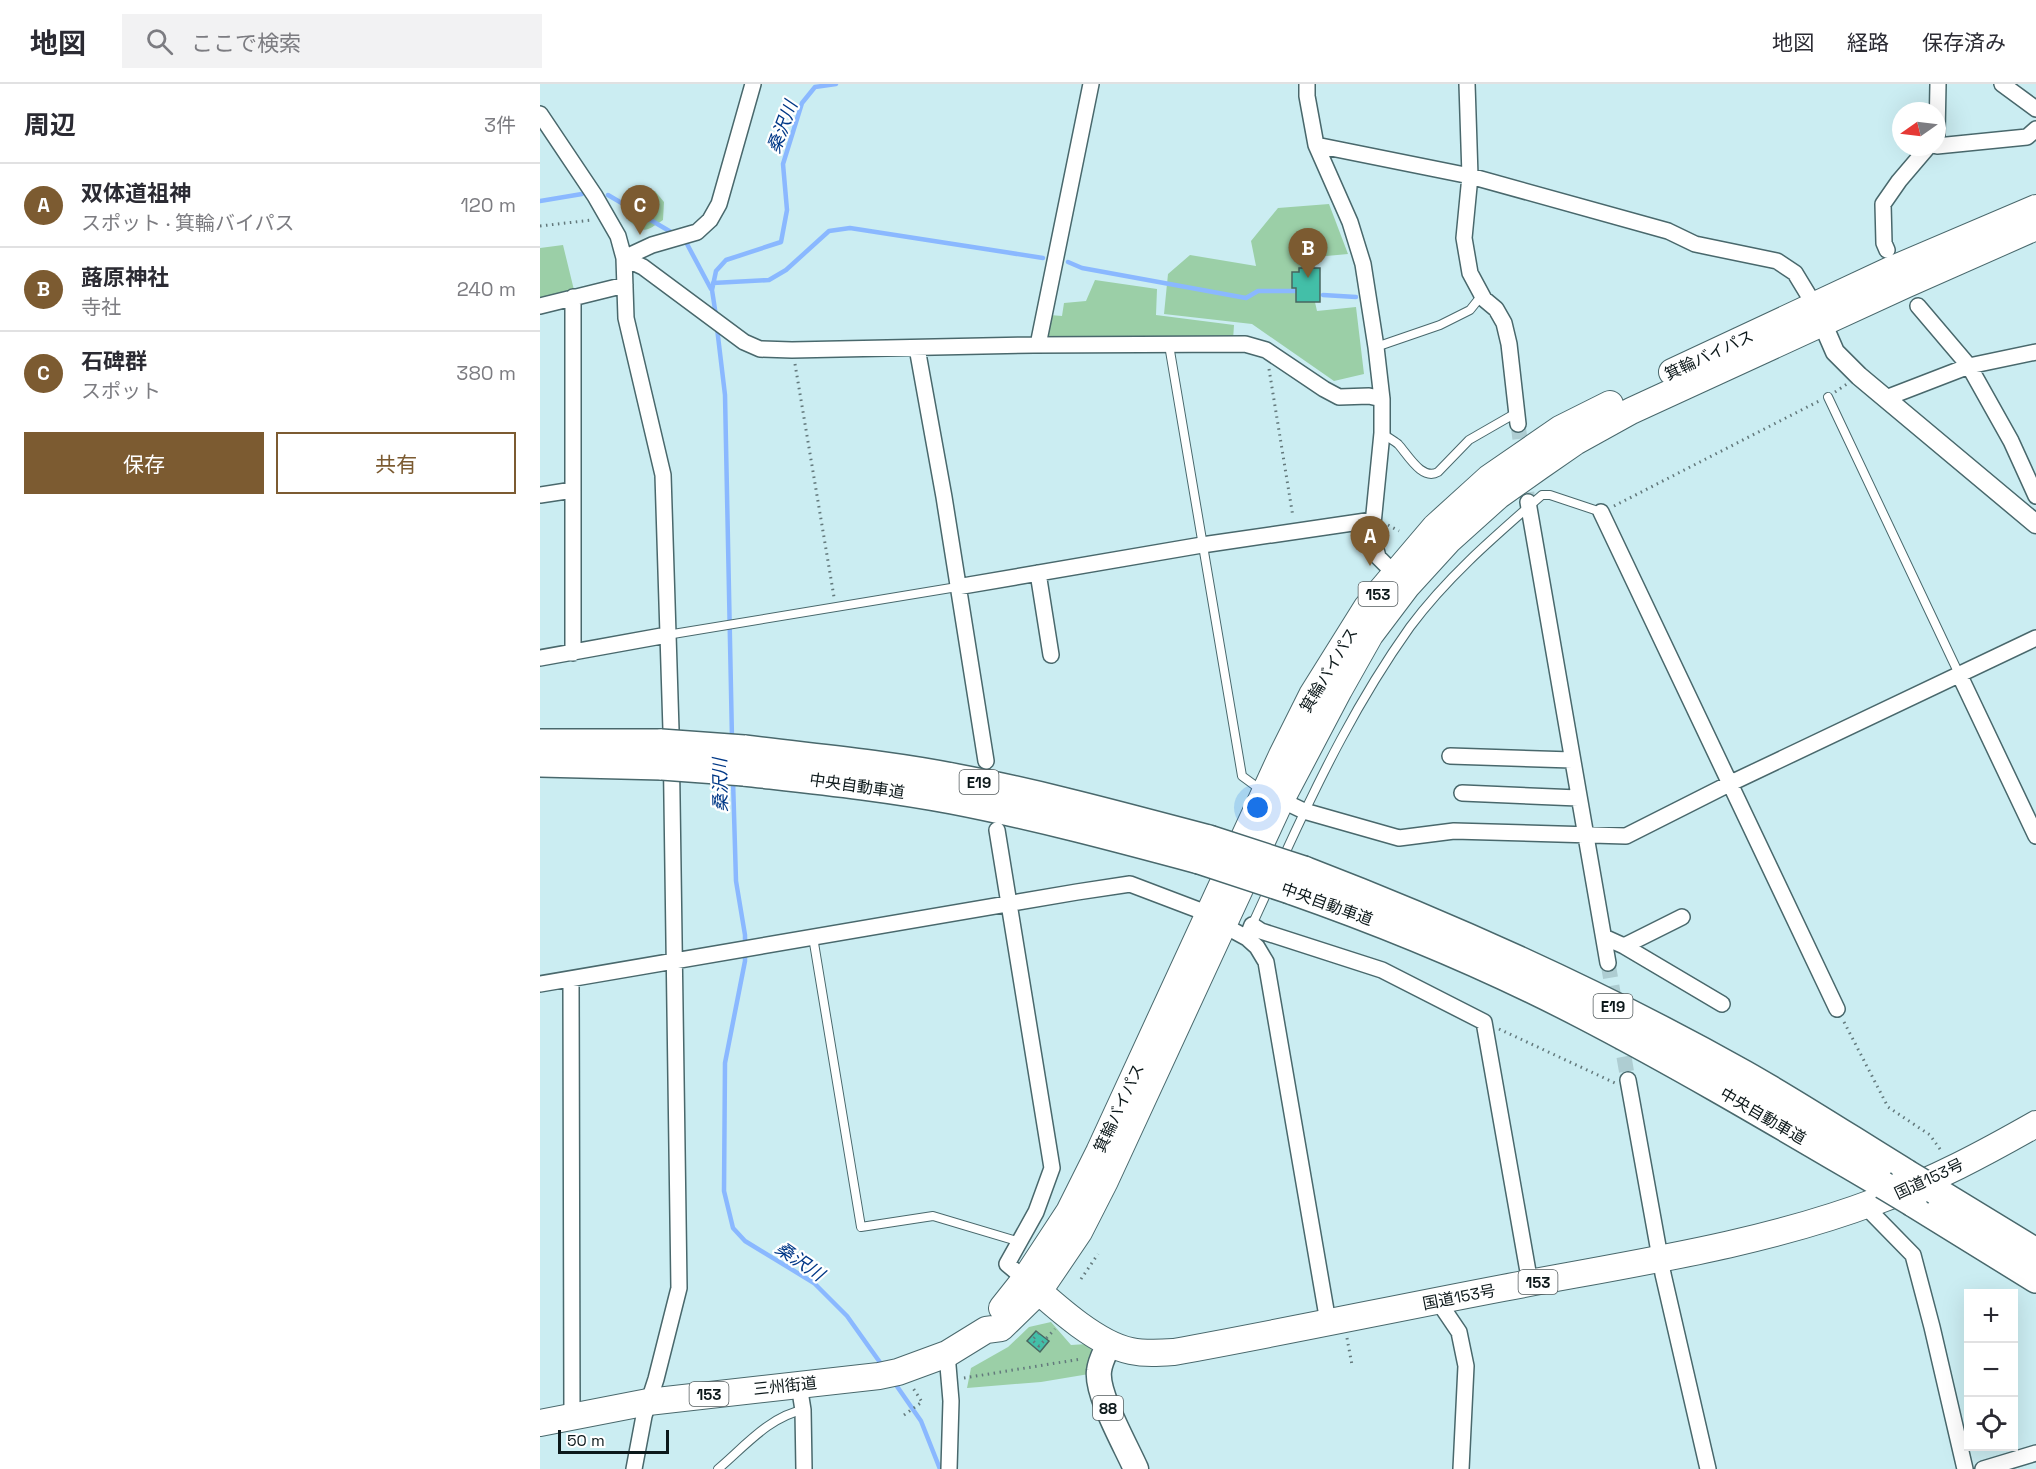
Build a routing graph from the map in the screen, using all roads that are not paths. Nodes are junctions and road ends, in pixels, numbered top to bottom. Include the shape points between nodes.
1 (753, 84) edge
2 (1091, 84) edge
3 (1307, 84) edge
4 (1467, 84) edge
5 (1938, 84) edge
6 (2002, 84) edge
7 (1938, 102) edge
8 (2036, 109) edge
9 (540, 114) edge
10 (2036, 129) edge
11 (1316, 145) junction
12 (1946, 145) edge
13 (1920, 156) edge
14 (1470, 176) junction
15 (2036, 208) edge
16 (2036, 227) edge
17 (1887, 250) dead end
18 (624, 258) junction
19 (625, 285) junction
20 (1482, 295) junction
21 (573, 297) junction
22 (540, 306) edge
23 (1918, 306) dead end
24 (1819, 315) junction
25 (1038, 345) junction
26 (1169, 345) junction
27 (1376, 347) junction
28 (917, 348) junction
29 (2036, 352) edge
30 (1969, 366) junction
31 (1828, 397) road end
32 (1886, 398) junction
33 (1382, 399) junction
34 (1517, 418) joint
35 (1382, 433) junction
36 (573, 490) junction
37 (540, 495) edge
38 (2036, 496) edge
39 (1528, 504) junction
40 (1601, 512) joint
41 (1373, 520) junction
42 (2036, 524) edge
43 (1202, 545) junction
44 (1038, 573) junction
45 (1395, 574) junction
46 (957, 587) junction
47 (667, 635) junction
48 (2036, 638) edge
49 (573, 653) junction
50 (1051, 655) dead end
51 (540, 658) edge
52 (1959, 674) junction
53 (540, 743) edge
54 (662, 754) junction
55 (1450, 756) dead end
56 (1572, 760) junction
57 (986, 761) dead end
58 (540, 763) edge
59 (1731, 783) junction
60 (1462, 793) dead end
61 (1578, 798) junction
62 (1284, 801) junction
63 (997, 830) dead end
64 (1585, 835) junction
65 (2036, 836) edge
66 (1009, 904) junction
67 (1682, 917) dead end
68 (1217, 920) junction
69 (1250, 932) junction
70 (813, 937) junction
71 (1604, 937) junction
72 (1624, 946) junction
73 (674, 960) junction
74 (1608, 963) tunnel mouth
75 (572, 979) junction
76 (540, 984) edge
77 (1722, 1004) dead end
78 (1837, 1009) road end
79 (1629, 1085) tunnel mouth
80 (2036, 1124) edge
81 (1925, 1197) junction
82 (1865, 1206) junction
83 (1020, 1242) junction
84 (2036, 1252) edge
85 (1660, 1258) junction
86 (2036, 1279) edge
87 (1530, 1283) junction
88 (1032, 1285) junction
89 (1438, 1301) junction
90 (1328, 1322) junction
91 (1109, 1344) junction
92 (946, 1354) junction
93 (801, 1397) junction
94 (648, 1402) junction
95 (572, 1416) junction
96 (540, 1423) edge
97 (2036, 1453) edge
98 (634, 1469) edge
99 (718, 1469) edge
100 (804, 1469) edge
101 (949, 1469) edge
102 (1136, 1469) edge
103 (1461, 1469) edge
104 (1708, 1469) edge
105 (1965, 1469) edge
106 (1983, 1469) edge

1 - 18 street via 719,204 710,220 698,232
2 - 25 street
3 - 11 street
4 - 14 street
5 - 7 street
6 - 8 street
9 - 18 street via 608,218
10 - 12 street via 2027,137
11 - 14 street
11 - 27 street via 1350,222 1363,264
13 - 17 street via 1883,204
14 - 20 street via 1464,238 1470,273
14 - 24 street via 1668,231 1695,244 1778,261 1795,273
15 - 24 highway, 箕輪バイパス / 153 via 1888,271
16 - 24 highway, 箕輪バイパス / 153 via 1905,285
18 - 19 street
18 - 28 street via 643,267 744,342 760,349
19 - 21 street
19 - 47 street via 626,318 663,475
20 - 27 lane via 1470,310 1450,320
20 - 34 street via 1504,323
21 - 22 street
21 - 36 street
23 - 30 street
24 - 32 street via 1835,352
24 - 45 highway, 箕輪バイパス / 153 via 1653,381 1560,429 1489,478 1435,527
24 - 62 highway, 箕輪バイパス / 153 via 1575,442 1498,496 1449,540 1370,635
25 - 26 street
25 - 28 street
26 - 33 street via 1245,344 1266,350 1339,397
26 - 43 lane
27 - 33 street
28 - 46 street
29 - 30 street
30 - 32 street
30 - 38 street
31 - 52 lane
32 - 42 street
33 - 35 street
34 - 35 lane via 1469,440 1434,474 1420,468
35 - 41 street
36 - 37 street
36 - 49 street
39 - 40 lane via 1542,495 1550,495
39 - 56 street
39 - 62 lane via 1474,555 1411,626 1360,702 1313,790
40 - 59 street
41 - 43 street
41 - 45 street via 1378,557
43 - 44 street
43 - 62 lane via 1242,776
44 - 46 street
44 - 50 street
45 - 62 highway, 箕輪バイパス / 153 via 1367,608 1312,695
46 - 47 lane
46 - 57 street
47 - 49 street
47 - 73 street
48 - 52 street
49 - 51 street
52 - 59 street
52 - 65 street
53 - 54 highway, 中央自動車道 / E19
54 - 58 highway, 中央自動車道 / E19
54 - 81 highway, 中央自動車道 / E19, bridge via 744,760 1204,849 1297,880 1363,915 1581,1014
55 - 56 street
56 - 61 street
59 - 64 street via 1626,836
59 - 78 street
60 - 61 street
61 - 64 street
62 - 64 street via 1399,838 1454,831
62 - 68 highway, 箕輪バイパス / 153
62 - 69 lane
63 - 66 street
64 - 71 street
66 - 68 street via 1130,885
66 - 70 street
66 - 83 street via 1052,1168
67 - 72 street
68 - 69 street
68 - 88 highway, 箕輪バイパス / 153 via 1094,1205 1079,1232
69 - 87 street via 1261,931 1382,970 1484,1022
69 - 90 street via 1266,962
70 - 73 street
70 - 83 lane via 861,1227 933,1216
71 - 72 street
71 - 74 street
72 - 77 street
73 - 75 street
73 - 94 street via 679,1288
75 - 76 street
75 - 95 street
79 - 85 street
80 - 82 highway, 国道153号 / 153 via 1953,1168
81 - 84 highway, 中央自動車道 / E19
81 - 86 highway, 中央自動車道 / E19
82 - 85 highway, 国道153号 / 153 via 1748,1240
82 - 105 street via 1913,1255
83 - 88 street via 1007,1264
85 - 87 highway, 国道153号 / 153
85 - 104 street
87 - 89 highway, 国道153号 / 153
88 - 91 highway, 国道153号 / 153
88 - 92 highway, 三州街道 / 153 via 1000,1328 986,1330
89 - 90 highway, 国道153号 / 153
89 - 103 street via 1459,1332 1466,1366
90 - 91 highway, 国道153号 / 153 via 1174,1352 1140,1353
91 - 102 main road, 88 via 1098,1372 1099,1381
92 - 93 highway, 三州街道 / 153 via 897,1378
92 - 101 street via 951,1401
93 - 94 highway, 三州街道 / 153
93 - 99 lane via 792,1412 769,1425
93 - 100 street
94 - 95 highway, 三州街道 / 153
94 - 98 street
95 - 96 highway, 三州街道 / 153
97 - 106 street

